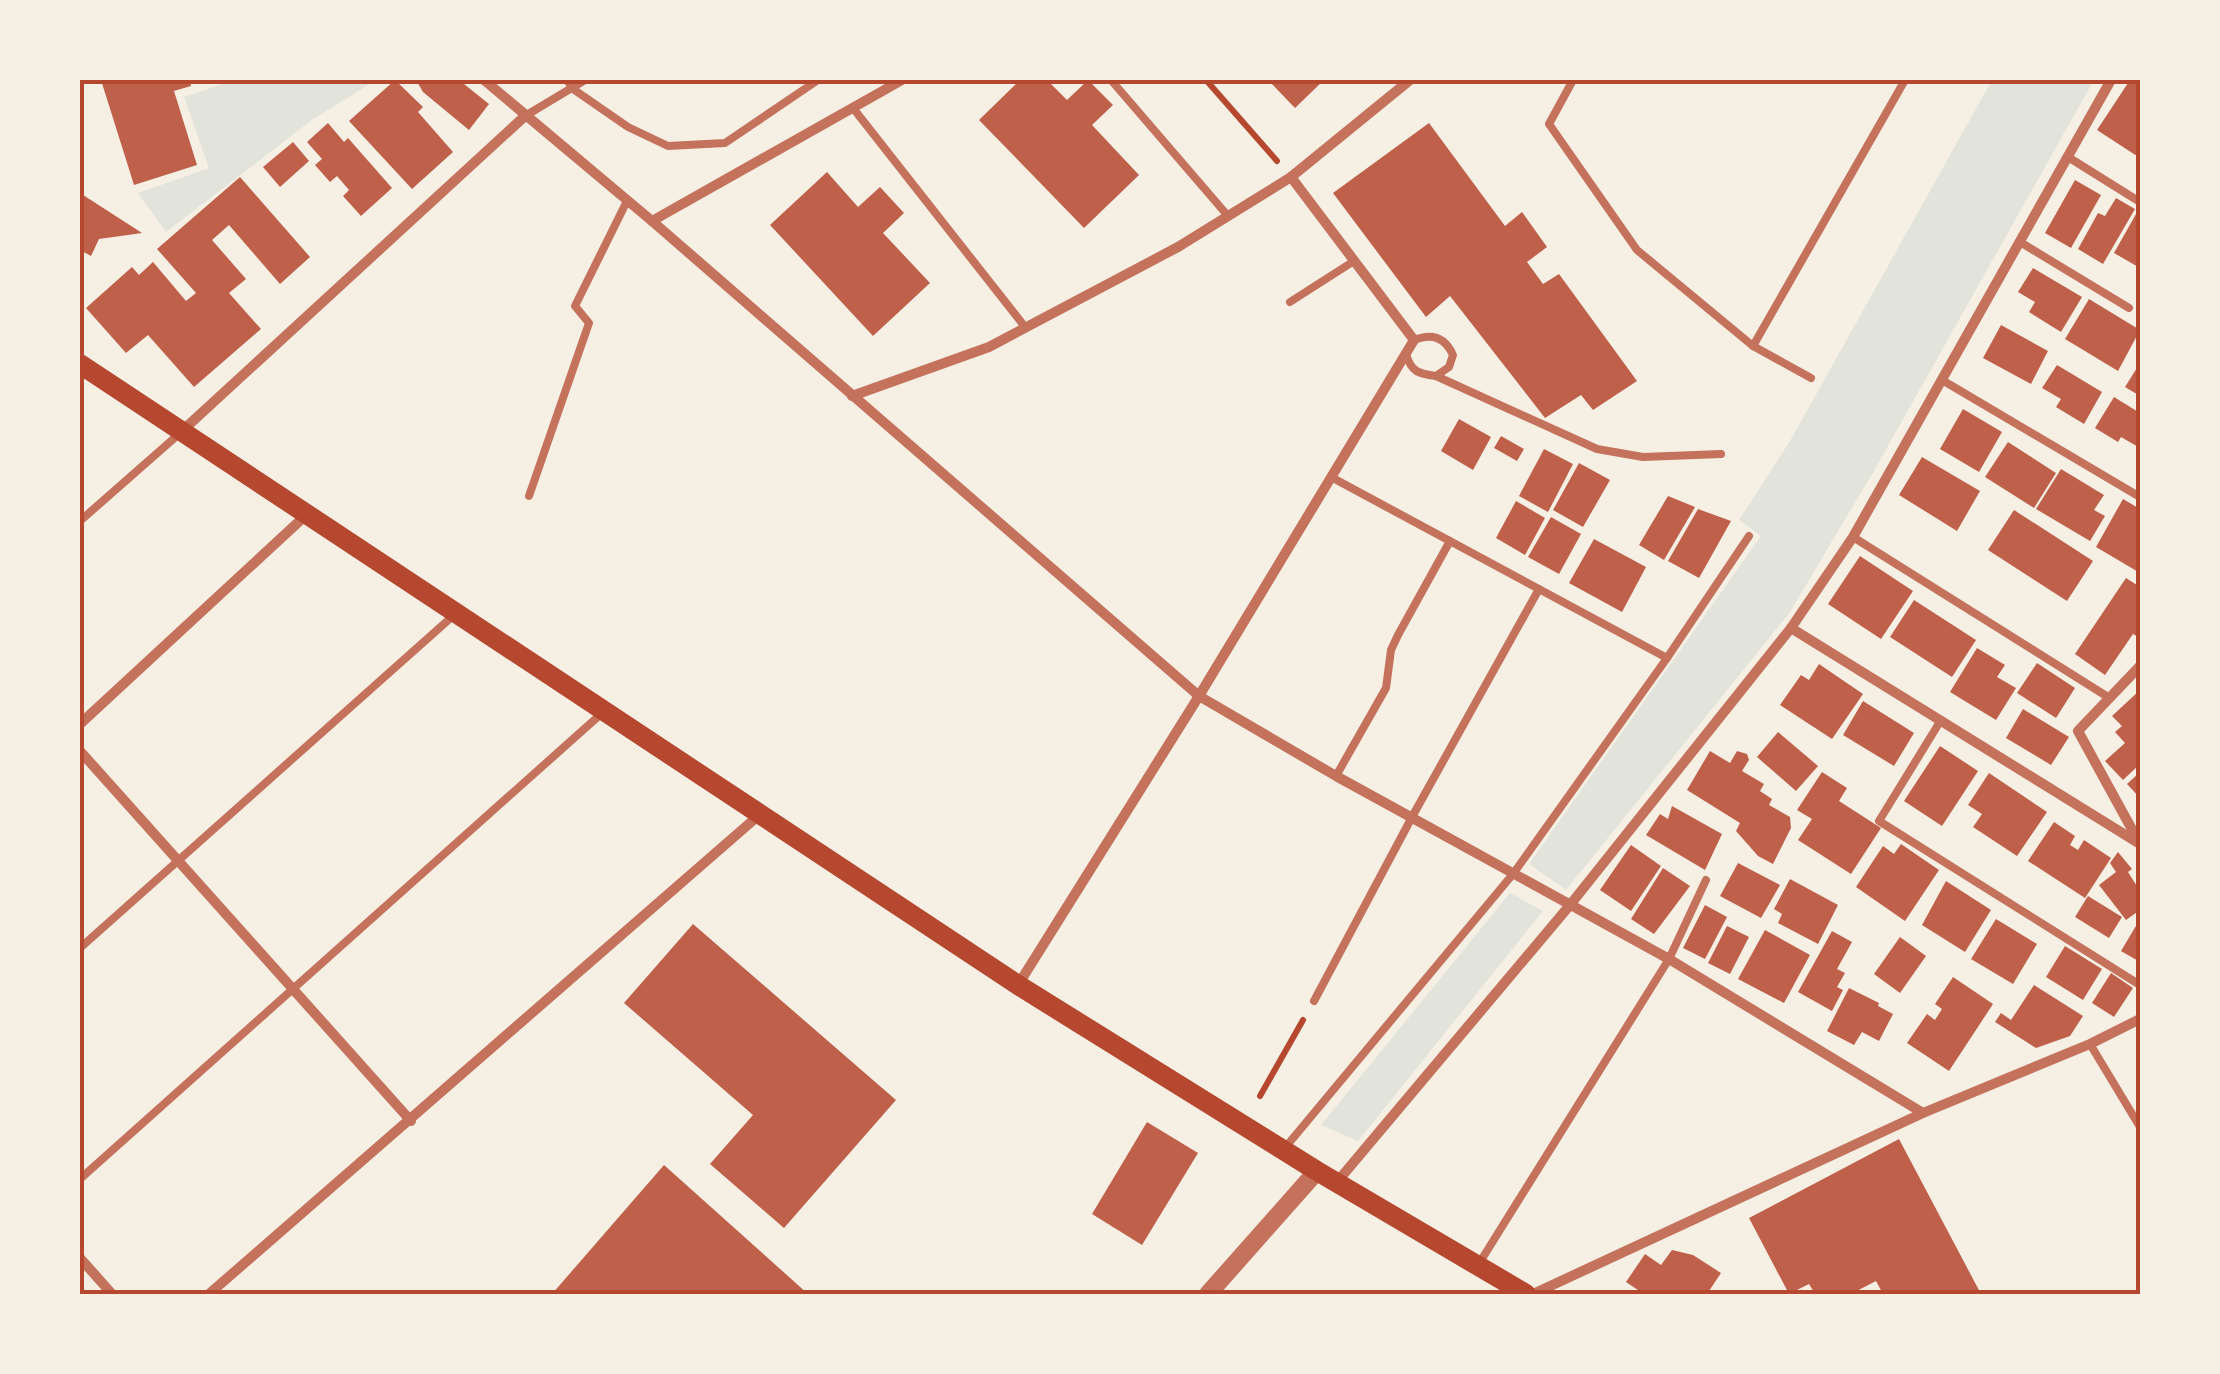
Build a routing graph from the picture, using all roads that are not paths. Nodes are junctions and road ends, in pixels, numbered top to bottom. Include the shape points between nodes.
1 (484, 80) edge
2 (567, 80) edge
3 (585, 80) edge
4 (818, 80) edge
5 (902, 80) edge
6 (1110, 80) edge
7 (1410, 80) edge
8 (1573, 80) edge
9 (1905, 80) edge
10 (2111, 80) edge
11 (573, 88) junction
12 (854, 108) junction
13 (525, 116) junction
14 (2068, 157) junction
15 (1291, 177) junction
16 (628, 201) junction
17 (2140, 202) edge
18 (1228, 216) junction
19 (652, 221) junction
20 (2020, 242) junction
21 (1354, 260) junction
22 (1290, 302) dead end
23 (2129, 308) dead end
24 (1025, 327) junction
25 (1414, 340) junction
26 (1753, 346) junction
27 (1406, 354) junction
28 (80, 364) edge
29 (1436, 376) junction
30 (1811, 378) dead end
31 (1942, 380) junction
32 (852, 396) junction
33 (182, 431) junction
34 (1721, 454) dead end
35 (1331, 477) junction
36 (529, 496) dead end
37 (2140, 496) edge
38 (305, 516) junction
39 (80, 521) edge
40 (1749, 536) dead end
41 (1853, 537) junction
42 (1450, 541) junction
43 (1539, 589) junction
44 (455, 614) junction
45 (1791, 628) junction
46 (1667, 658) junction
47 (2140, 666) edge
48 (1199, 696) junction
49 (2108, 697) junction
50 (604, 711) junction
51 (1942, 720) junction
52 (80, 724) edge
53 (80, 751) edge
54 (1336, 776) junction
55 (758, 816) junction
56 (1412, 816) junction
57 (178, 861) junction
58 (1514, 874) junction
59 (1706, 880) dead end
60 (1570, 905) junction
61 (80, 948) edge
62 (1668, 960) junction
63 (1018, 985) junction
64 (2140, 985) edge
65 (292, 988) junction
66 (1314, 1001) road end
67 (2140, 1019) edge
68 (2090, 1044) junction
69 (1923, 1113) junction
70 (410, 1121) junction
71 (2140, 1126) edge
72 (1283, 1150) junction
73 (1317, 1171) junction
74 (80, 1180) edge
75 (1337, 1182) junction
76 (80, 1258) edge
77 (1478, 1266) junction
78 (112, 1294) edge
79 (208, 1294) edge
80 (1208, 1294) edge
81 (1529, 1294) edge

1 - 13 street
2 - 11 lane
3 - 11 lane
4 - 11 lane via 725,143 668,146
5 - 12 street
6 - 18 lane
7 - 15 street
8 - 26 lane via 1548,124 1637,250
9 - 26 lane
10 - 14 street
11 - 13 lane
12 - 19 street
12 - 24 lane
13 - 16 street
13 - 33 street
14 - 17 lane
14 - 20 street
15 - 18 street
15 - 21 street
16 - 19 street
16 - 36 lane via 575,306 589,324
18 - 24 street
19 - 32 street
20 - 23 lane
20 - 31 street
21 - 22 lane
21 - 25 street
24 - 32 street
25 - 27 street
25 - 29 lane via 1434,336 1448,343 1453,355
26 - 30 lane
27 - 29 lane via 1419,374
27 - 35 street
28 - 33 main road
29 - 34 lane via 1597,449 1643,457
31 - 37 lane
31 - 41 street
32 - 48 street
33 - 38 main road
33 - 39 lane
35 - 42 lane
35 - 48 street
38 - 44 main road
38 - 52 street
40 - 46 lane
41 - 45 street
41 - 49 lane
42 - 43 lane
42 - 54 lane via 1391,650 1386,688
43 - 46 lane
43 - 56 lane
44 - 50 main road
44 - 57 lane
45 - 51 street
45 - 60 street
46 - 58 lane
47 - 49 street
48 - 54 street
48 - 63 street
49 - 51 street via 2078,730 2140,844
50 - 55 main road
50 - 65 lane
51 - 64 lane via 1879,821
53 - 57 street
54 - 56 street
55 - 63 main road
55 - 70 street
56 - 58 street
56 - 66 lane
57 - 61 lane
57 - 65 street
58 - 60 street
58 - 72 lane
59 - 62 lane
60 - 62 street
60 - 75 street
62 - 69 street
62 - 77 lane
63 - 72 main road
65 - 70 street
65 - 74 lane
67 - 68 street
68 - 69 street
68 - 71 lane
69 - 81 street
70 - 79 street
72 - 73 main road
73 - 75 main road
73 - 80 street
75 - 77 main road
76 - 78 street
77 - 81 main road

